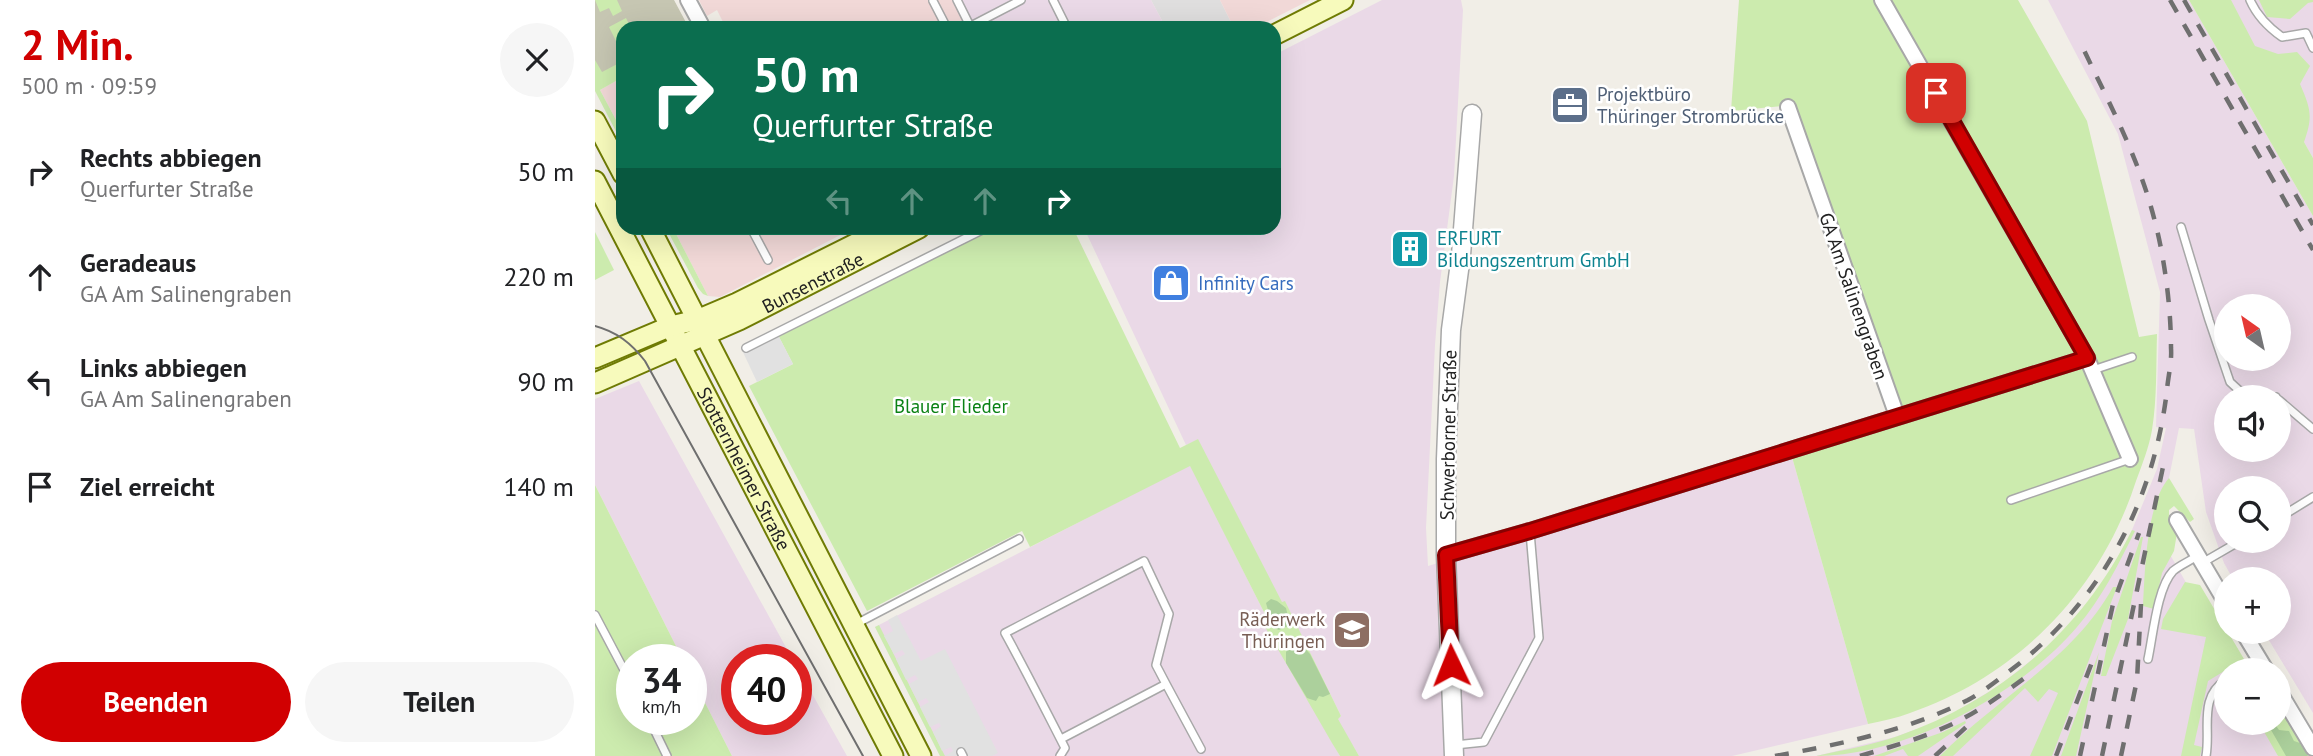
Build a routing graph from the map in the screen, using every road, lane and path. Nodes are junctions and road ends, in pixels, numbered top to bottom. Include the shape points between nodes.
1 (688, 0) edge
2 (957, 0) edge
3 (1021, 0) edge
4 (1053, 0) edge
5 (1343, 0) edge
6 (1882, 0) edge
7 (2250, 0) edge
8 (933, 1) edge
9 (699, 21) edge
10 (943, 21) edge
11 (966, 21) edge
12 (981, 21) edge
13 (1064, 21) edge
14 (2309, 31) edge
15 (1281, 32) edge
16 (2313, 48) edge
17 (1788, 107) dead end
18 (1472, 114) dead end
19 (595, 121) edge
20 (616, 161) edge
21 (595, 181) edge
22 (616, 221) edge
23 (2181, 228) dead end
24 (623, 235) edge
25 (654, 235) edge
26 (755, 235) edge
27 (873, 235) edge
28 (905, 235) edge
29 (972, 235) edge
30 (768, 260) dead end
31 (671, 326) junction
32 (701, 328) junction
33 (682, 345) junction
34 (746, 348) dead end
35 (2131, 357) dead end
36 (595, 358) edge
37 (2089, 364) junction
38 (595, 383) edge
39 (2233, 385) edge
40 (2291, 410) edge
41 (1897, 416) junction
42 (2313, 429) edge
43 (2130, 459) joint
44 (2313, 497) edge
45 (2011, 500) dead end
46 (2291, 511) edge
47 (2177, 520) dead end
48 (1530, 531) junction
49 (1019, 539) dead end
50 (2214, 553) edge
51 (1446, 555) junction
52 (2200, 559) junction
53 (2214, 583) edge
54 (595, 615) edge
55 (853, 626) junction
56 (616, 655) edge
57 (2148, 659) dead end
58 (1166, 684) junction
59 (2214, 689) edge
60 (2291, 711) edge
61 (657, 735) edge
62 (1061, 739) junction
63 (2313, 748) edge
64 (1201, 749) dead end
65 (1454, 751) edge
66 (667, 756) edge
67 (893, 756) edge
68 (921, 756) edge
69 (1060, 756) edge
70 (2206, 756) edge

1 - 9 street
2 - 11 lane
3 - 12 lane
4 - 13 lane
5 - 15 main road
6 - 37 street
7 - 14 lane via 2267,26 2282,37
8 - 10 lane
14 - 16 lane
17 - 41 street, GA Am Salinengraben
18 - 51 street, Schwerborner Straße via 1451,330
19 - 20 main road
21 - 22 main road, Stotternheimer Straße
23 - 39 lane
24 - 31 main road, Stotternheimer Straße
25 - 32 main road, Stotternheimer Straße
26 - 30 lane
27 - 32 main road, Bunsenstraße via 737,303
28 - 32 main road, Bunsenstraße via 739,320
29 - 34 lane
31 - 32 main road
31 - 33 main road, Stotternheimer Straße
31 - 36 main road
32 - 33 main road
32 - 55 main road, Stotternheimer Straße
33 - 38 main road
33 - 67 main road, Stotternheimer Straße
35 - 37 lane
37 - 41 street
37 - 43 street
40 - 42 lane
41 - 48 street
43 - 45 lane
44 - 46 lane
47 - 52 street
48 - 51 street
48 - 65 lane via 1539,638 1485,741
49 - 55 lane
50 - 52 lane
51 - 65 street, Schwerborner Straße
52 - 53 street
52 - 57 lane via 2178,568 2168,579
54 - 56 lane
55 - 68 main road, Stotternheimer Straße
58 - 62 lane
58 - 62 lane via 1156,665 1169,611 1144,561 1005,633
58 - 64 lane
59 - 70 lane via 2206,715
60 - 63 street
61 - 66 lane
62 - 69 lane via 1065,748

